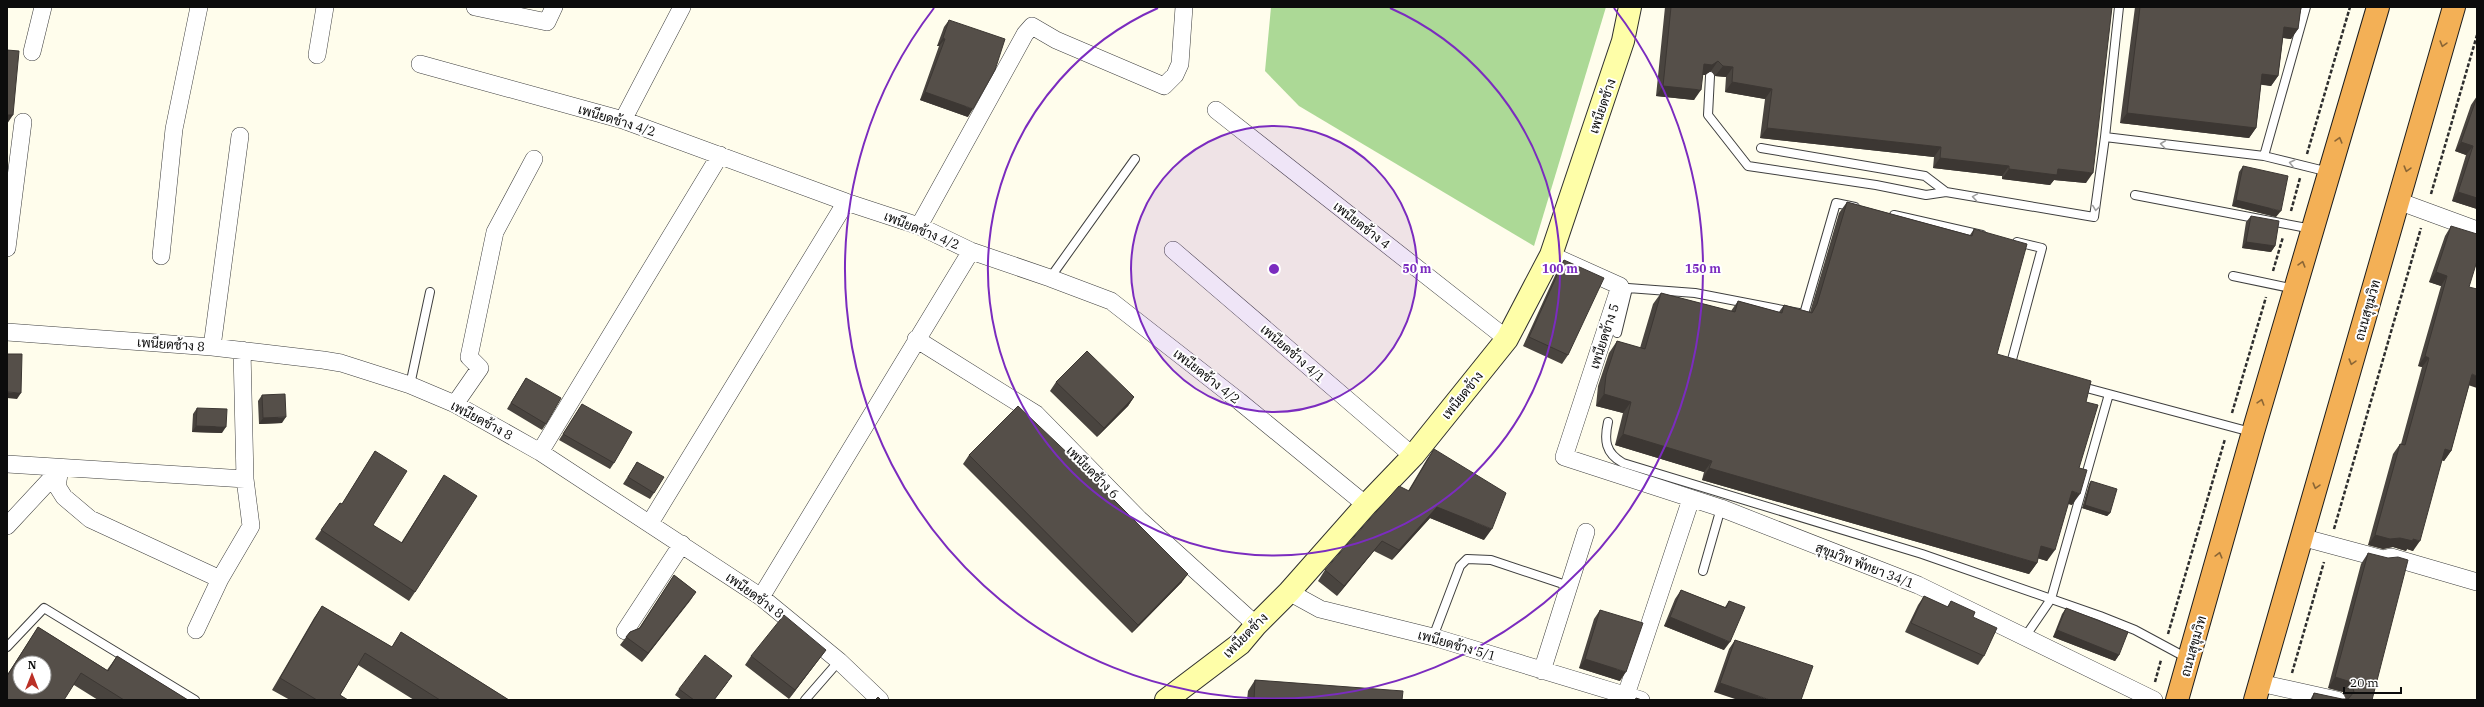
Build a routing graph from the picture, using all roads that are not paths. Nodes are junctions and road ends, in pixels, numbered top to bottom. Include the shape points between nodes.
1 (43, 7) edge
2 (199, 7) edge
3 (325, 7) edge
4 (475, 7) edge
5 (554, 7) edge
6 (682, 7) edge
7 (1184, 7) edge
8 (1630, 7) edge
9 (2119, 7) edge
10 (2306, 7) edge
11 (2378, 7) edge
12 (2454, 7) edge
13 (32, 52) dead end
14 (317, 55) dead end
15 (420, 64) dead end
16 (1710, 76) edge
17 (1216, 110) dead end
18 (623, 120) junction
19 (23, 122) dead end
20 (240, 136) dead end
21 (2105, 137) junction
22 (1761, 148) dead end
23 (720, 155) junction
24 (2264, 156) junction
25 (534, 159) dead end
26 (1135, 159) dead end
27 (2330, 172) junction
28 (1946, 192) junction
29 (2135, 194) dead end
30 (2398, 200) junction
31 (846, 202) junction
32 (1867, 209) edge
33 (1882, 213) edge
34 (918, 226) junction
35 (2313, 229) junction
36 (2477, 230) edge
37 (1989, 236) edge
38 (2012, 241) edge
39 (7, 248) edge
40 (1173, 250) dead end
41 (971, 251) junction
42 (1551, 255) junction
43 (161, 256) dead end
44 (2233, 276) dead end
45 (1050, 278) junction
46 (2295, 289) junction
47 (430, 292) dead end
48 (7, 332) edge
49 (1617, 333) dead end
50 (916, 339) junction
51 (1507, 339) junction
52 (212, 347) junction
53 (242, 350) junction
54 (2017, 369) edge
55 (2070, 383) edge
56 (410, 385) junction
57 (2109, 394) junction
58 (455, 404) junction
59 (1608, 422) dead end
60 (2253, 432) junction
61 (540, 452) junction
62 (1414, 456) junction
63 (1564, 457) joint
64 (7, 464) edge
65 (60, 469) junction
66 (245, 479) junction
67 (1691, 499) junction
68 (1366, 505) junction
69 (1721, 508) junction
70 (650, 523) junction
71 (7, 526) edge
72 (2303, 531) junction
73 (1586, 532) dead end
74 (682, 544) junction
75 (1703, 571) dead end
76 (220, 579) junction
77 (2477, 582) edge
78 (1569, 586) junction
79 (1289, 592) junction
80 (2209, 592) junction
81 (761, 597) junction
82 (2051, 599) junction
83 (1256, 624) junction
84 (196, 630) dead end
85 (625, 631) dead end
86 (1433, 636) junction
87 (2025, 638) junction
88 (7, 647) edge
89 (2189, 659) junction
90 (839, 661) junction
91 (1542, 671) junction
92 (2254, 694) edge
93 (1633, 697) edge
94 (2152, 699) edge
95 (195, 700) edge
96 (805, 700) edge
97 (880, 700) edge
98 (1166, 700) edge
99 (2178, 700) edge
100 (2184, 700) edge
101 (2338, 700) edge

1 - 13 street
2 - 43 street via 174,129
3 - 14 street
4 - 5 street via 547,22
6 - 18 street
7 - 34 street via 1180,64 1175,75 1164,86 1056,40 1032,26 1025,34
8 - 42 street, เพนียดช้าง via 1623,42
9 - 21 lane
10 - 24 lane
27 -> 11 highway, ถนนสุขุมวิท
12 -> 30 highway, ถนนสุขุมวิท
15 - 18 street, เพนียดช้าง 4/2
16 - 28 lane via 1708,115 1748,166 1926,195
17 - 51 street, เพนียดช้าง 4
18 - 23 street, เพนียดช้าง 4/2
19 - 39 street
20 - 52 street
24 -> 21 lane
21 -> 28 lane via 2094,217
22 - 28 lane via 1925,176
23 - 31 street, เพนียดช้าง 4/2
23 - 61 street
27 -> 24 lane
25 - 58 street via 495,232 469,357 480,368
26 - 45 lane
27 - 35 highway, ถนนสุขุมวิท
29 - 35 lane
30 - 36 street
30 -> 72 highway, ถนนสุขุมวิท
31 - 34 street, เพนียดช้าง 4/2
31 - 70 street
32 - 49 lane via 1836,203 1804,314 1695,294 1628,288
33 - 37 lane
34 - 41 street, เพนียดช้าง 4/2
46 -> 35 highway, ถนนสุขุมวิท
38 - 54 lane via 2042,248 2009,366
40 - 62 street, เพนียดช้าง 4/1
41 - 45 street, เพนียดช้าง 4/2
41 - 50 street
42 - 51 street, เพนียดช้าง
42 - 63 street, เพนียดช้าง 5 via 1620,286
44 - 46 lane
45 - 68 street, เพนียดช้าง 4/2 via 1111,301
60 -> 46 highway, ถนนสุขุมวิท
47 - 56 lane
48 - 52 street, เพนียดช้าง 8
50 - 81 street
50 - 83 street, เพนียดช้าง 6 via 1036,414 1139,519
51 - 62 street, เพนียดช้าง
52 - 53 street, เพนียดช้าง 8
53 - 56 street, เพนียดช้าง 8 via 341,363
53 - 66 street
55 - 57 lane
56 - 58 street, เพนียดช้าง 8
57 - 60 lane
57 - 82 lane
58 - 61 street, เพนียดช้าง 8
59 - 82 lane via 1605,444 1610,453 1623,463 1922,554
80 -> 60 highway, ถนนสุขุมวิท
61 - 70 street, เพนียดช้าง 8
62 - 68 street, เพนียดช้าง
63 - 67 street, สุขุมวิท พัทยา 34/1
64 - 65 street
65 - 66 street
65 - 71 street
65 - 76 street via 57,486 64,497 90,519
66 - 76 street via 252,526
67 - 69 street, สุขุมวิท พัทยา 34/1
67 - 93 street
68 - 79 street, เพนียดช้าง
69 - 75 lane
69 - 87 street, สุขุมวิท พัทยา 34/1 via 1918,585
70 - 74 street, เพนียดช้าง 8
72 - 77 street via 2383,559 2391,557
72 - 92 highway, ถนนสุขุมวิท
73 - 78 street
74 - 81 street, เพนียดช้าง 8
74 - 85 street
76 - 84 street
78 - 86 lane via 1491,560 1467,559 1460,566
78 - 91 street
79 - 83 street, เพนียดช้าง
79 - 86 street, เพนียดช้าง 5/1 via 1320,609
80 - 89 highway, ถนนสุขุมวิท
80 - 100 highway, ถนนสุขุมวิท
81 - 90 street, เพนียดช้าง 8
82 - 87 lane
82 - 89 lane via 2135,630
83 - 98 street, เพนียดช้าง via 1240,644
86 - 91 street, เพนียดช้าง 5/1
87 - 94 street, สุขุมวิท พัทยา 34/1
88 - 95 lane via 44,608
89 - 99 highway, ถนนสุขุมวิท
90 - 96 lane
90 - 97 street, เพนียดช้าง 8
91 - 93 street, เพนียดช้าง 5/1
92 - 101 street via 2287,689

